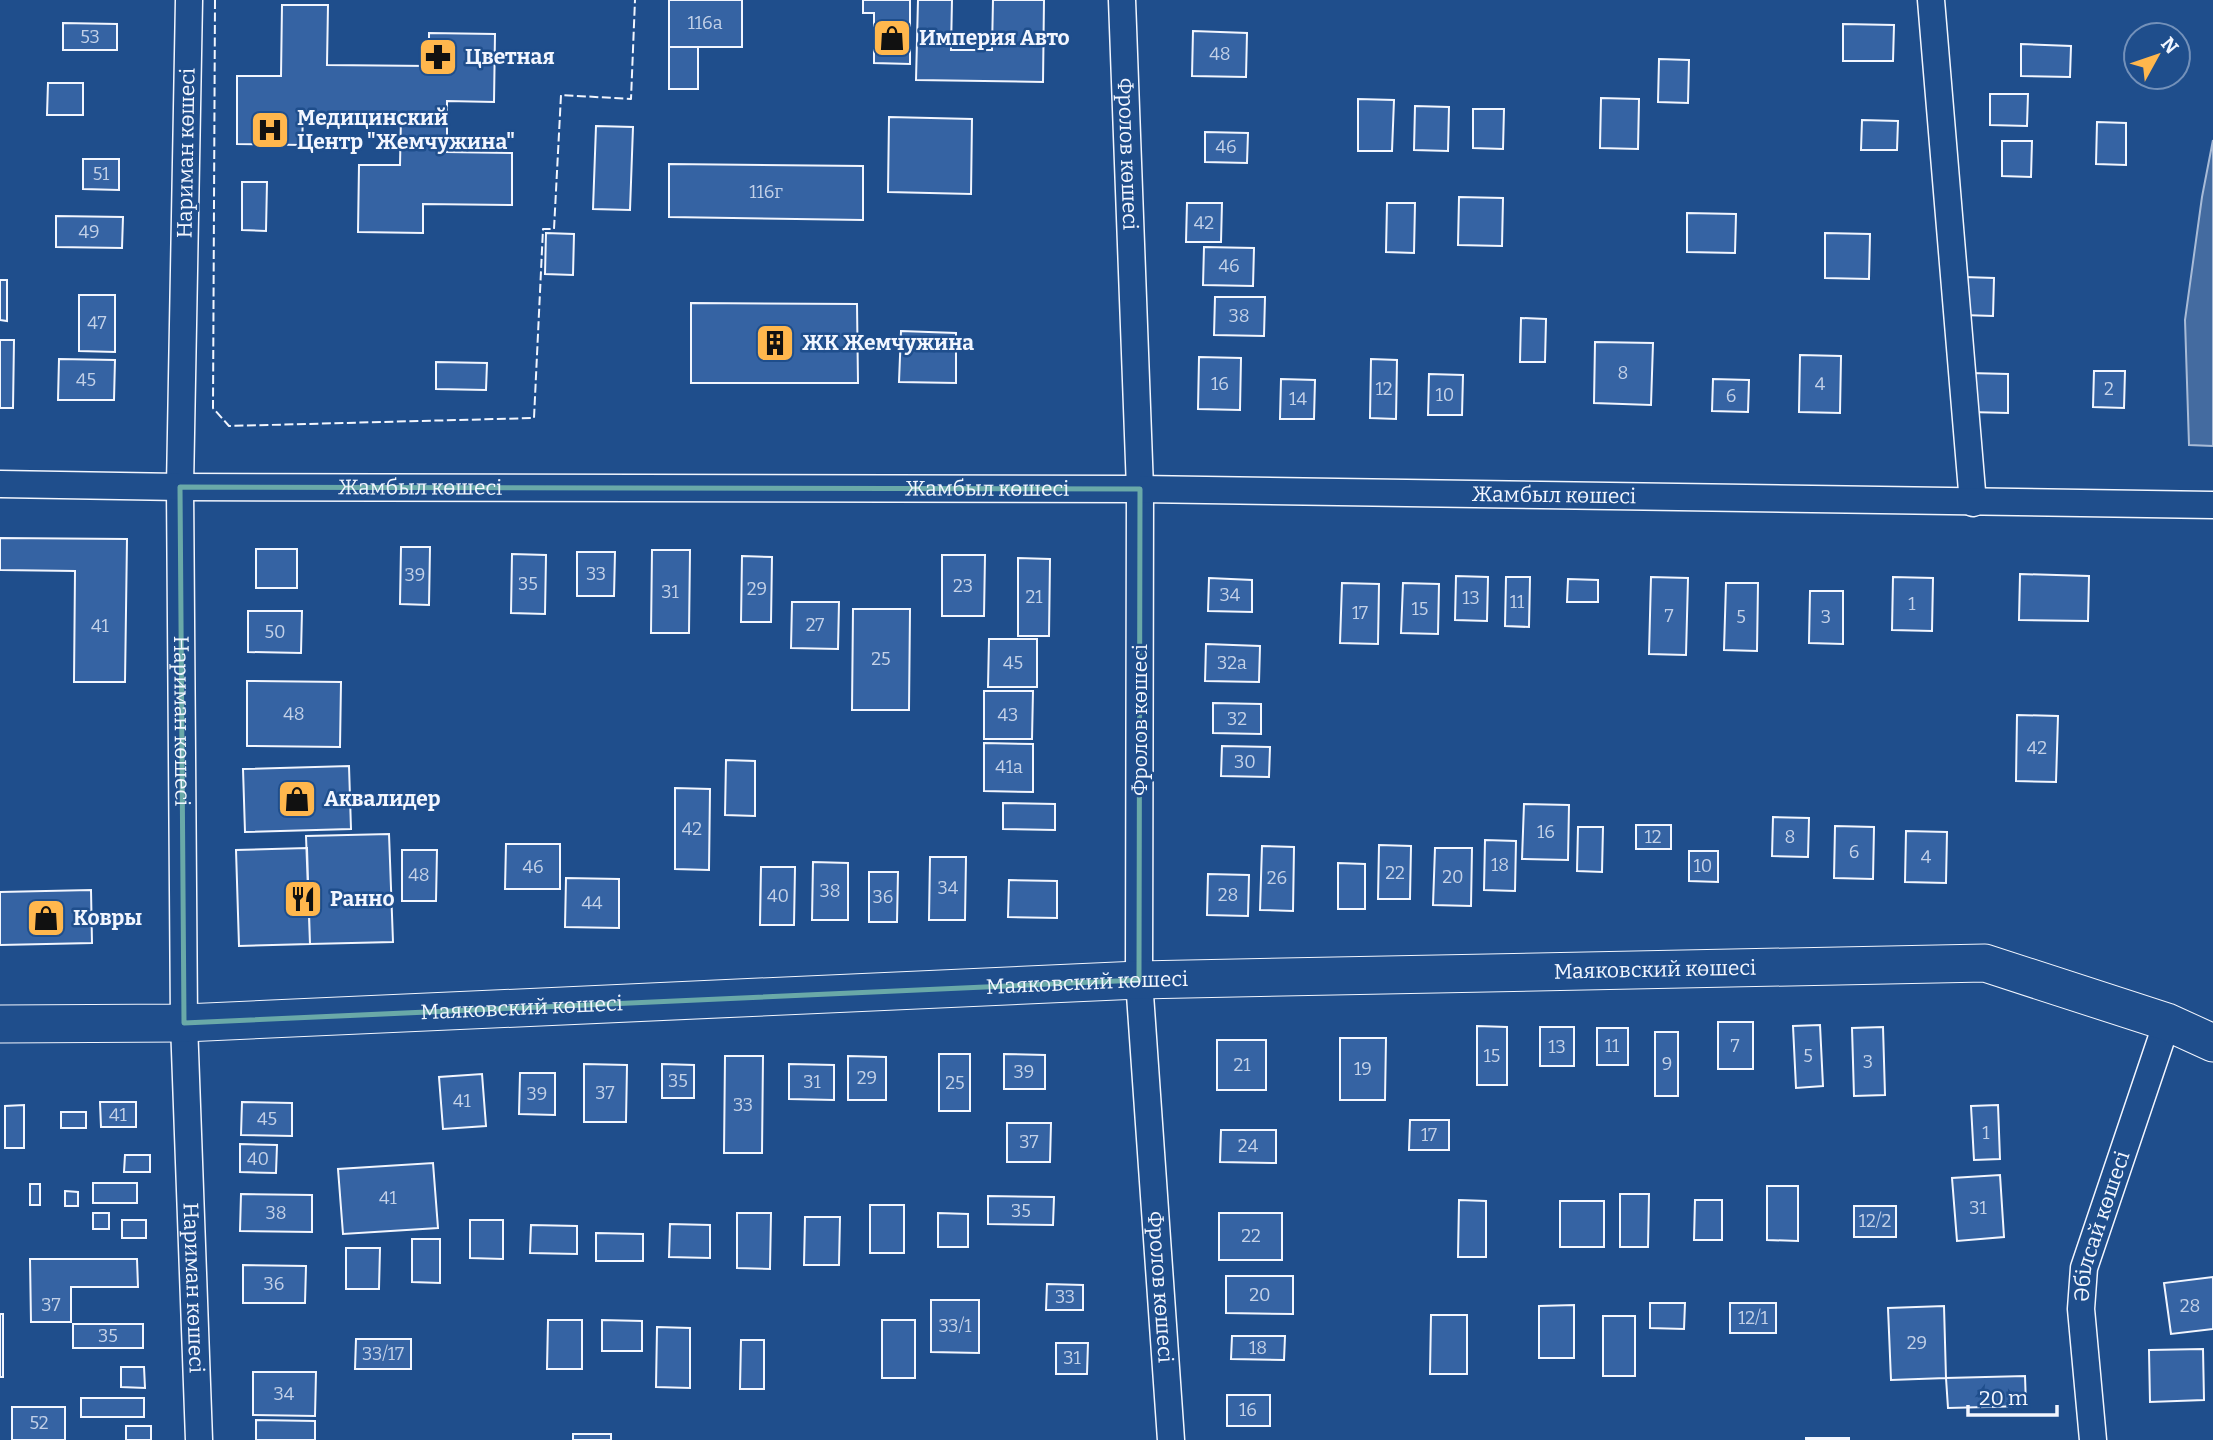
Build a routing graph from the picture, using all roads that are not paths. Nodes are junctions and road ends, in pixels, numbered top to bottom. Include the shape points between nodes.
1 (189, 0) edge
2 (1122, 0) edge
3 (1931, 0) edge
4 (0, 484) edge
5 (180, 487) junction
6 (1140, 489) junction
7 (1973, 503) junction
8 (2213, 505) edge
9 (1139, 980) junction
10 (2167, 1022) junction
11 (184, 1023) junction
12 (0, 1024) edge
13 (2213, 1044) edge
14 (199, 1440) edge
15 (1171, 1440) edge
16 (2093, 1440) edge

1 - 5 street, Нариман көшесі
2 - 6 street, Фролов көшесі
3 - 7 street
4 - 5 street, Жамбыл көшесі
5 - 6 street, Жамбыл көшесі
5 - 11 street, Нариман көшесі
6 - 7 street, Жамбыл көшесі
6 - 9 street, Фролов көшесі
7 - 8 street, Жамбыл көшесі
9 - 10 main road, Маяковский көшесі via 1985,963
9 - 11 main road, Маяковский көшесі
9 - 15 street, Фролов көшесі
10 - 13 main road, Маяковский көшесі
10 - 16 street, Әбілсай көшесі via 2084,1268 2081,1309
11 - 12 main road, Маяковский көшесі
11 - 14 street, Нариман көшесі

